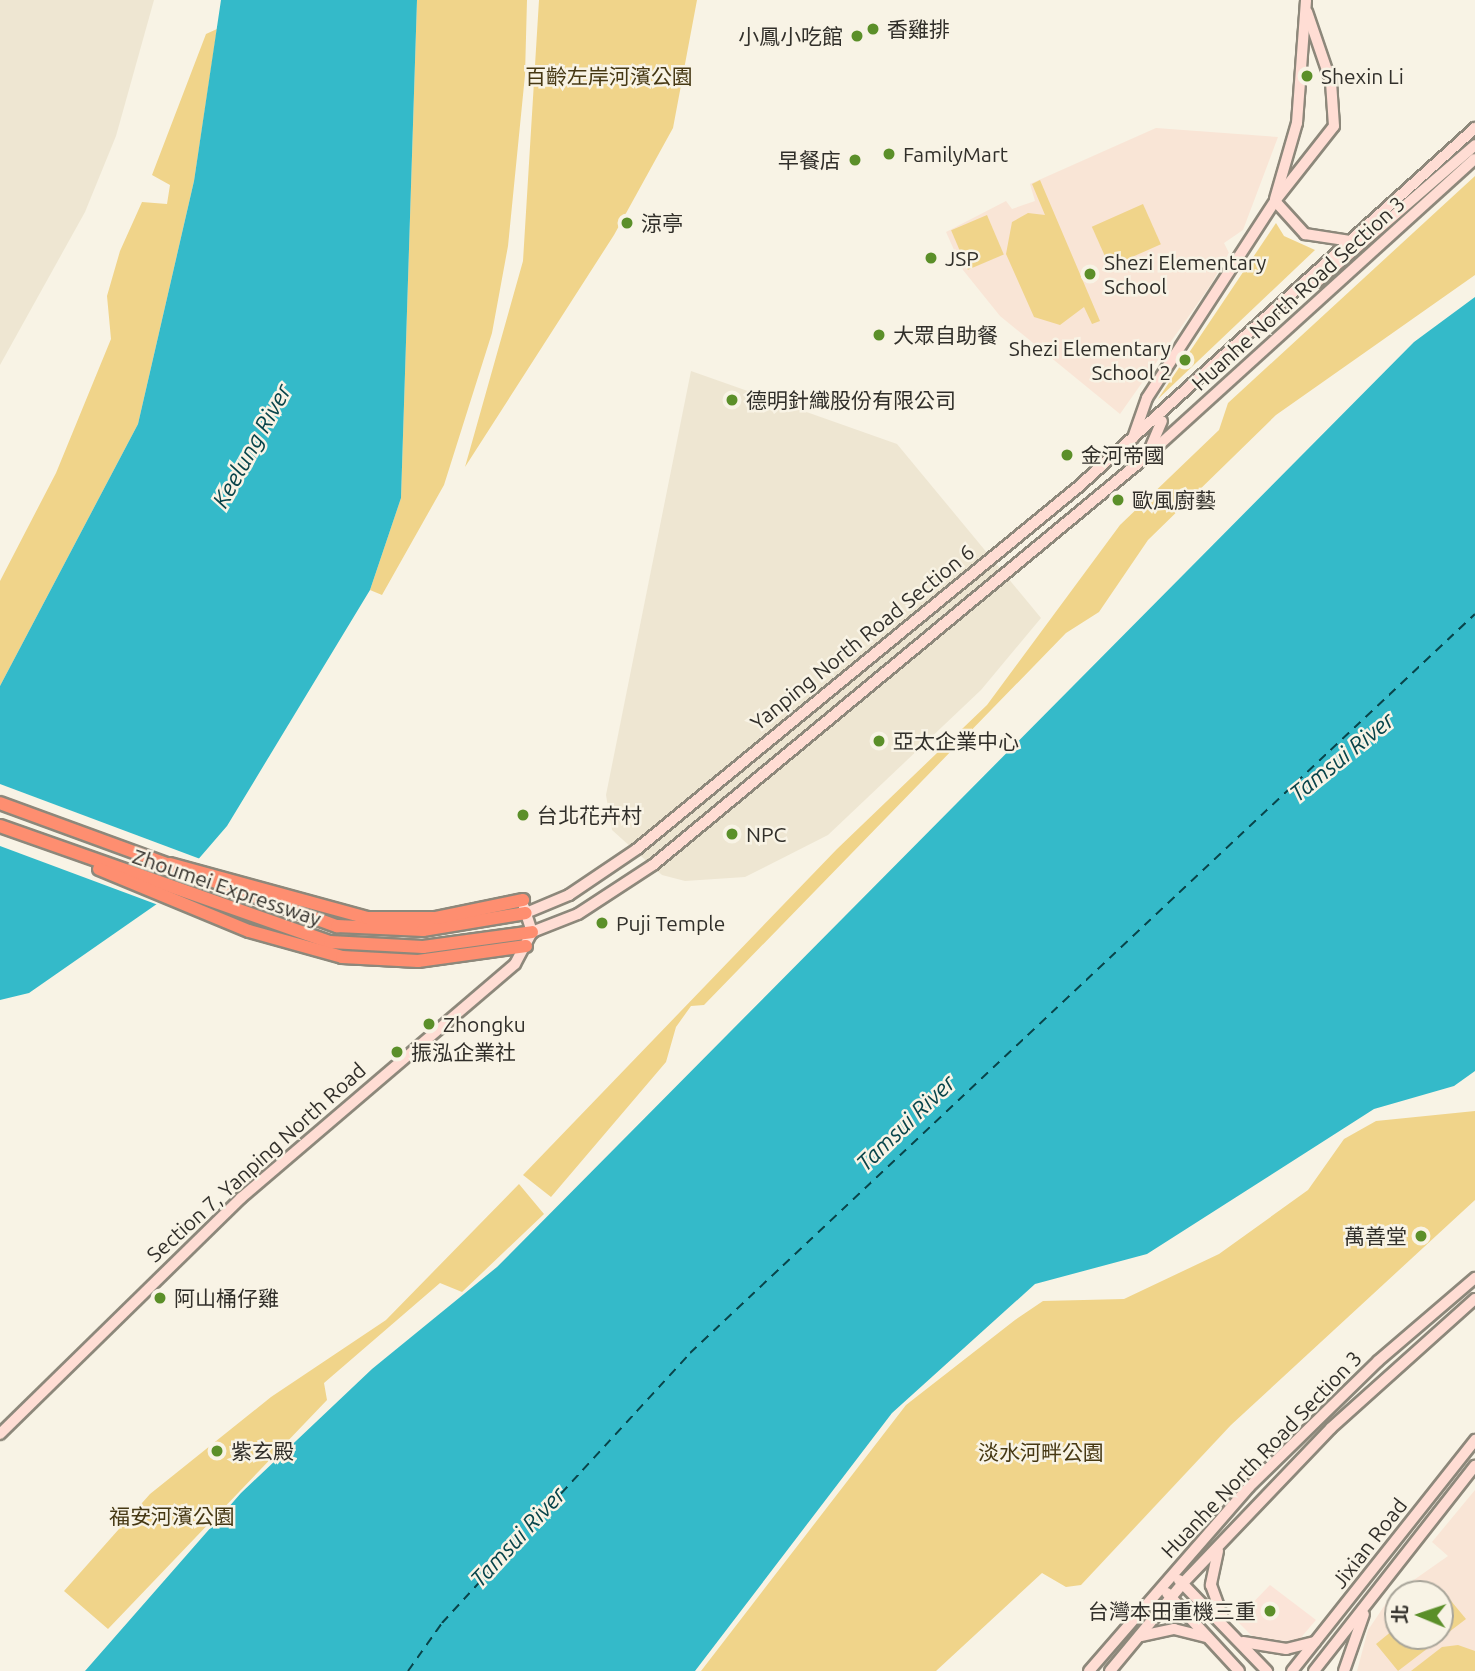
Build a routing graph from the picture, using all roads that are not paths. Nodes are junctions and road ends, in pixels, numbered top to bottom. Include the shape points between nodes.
1 (1306, 0) edge
2 (1307, 12) junction
3 (1475, 128) edge
4 (1475, 145) edge
5 (1475, 159) edge
6 (1275, 201) junction
7 (1351, 241) junction
8 (1132, 441) junction
9 (1147, 456) junction
10 (0, 803) edge
11 (0, 826) edge
12 (80, 856) junction
13 (523, 900) joint
14 (526, 914) junction
15 (423, 924) junction
16 (532, 932) junction
17 (526, 946) junction
18 (1475, 1278) edge
19 (1475, 1299) edge
20 (0, 1434) edge
21 (1475, 1440) edge
22 (1475, 1466) edge
23 (1220, 1545) junction
24 (1172, 1573) junction
25 (1183, 1583) junction
26 (1160, 1586) junction
27 (1172, 1598) junction
28 (1370, 1600) junction
29 (1225, 1623) junction
30 (1141, 1636) junction
31 (1210, 1639) junction
32 (1241, 1641) junction
33 (1315, 1642) junction
34 (1089, 1671) edge
35 (1110, 1671) edge
36 (1239, 1671) edge
37 (1267, 1671) edge
38 (1292, 1671) edge
39 (1314, 1671) edge
40 (1344, 1671) edge

1 - 2 main road
2 - 6 main road via 1297,123
2 - 6 main road via 1331,82 1334,126
3 - 7 main road, Huanhe North Road Section 3
4 - 9 main road via 1157,425
5 - 9 main road, Huanhe North Road Section 3
6 - 7 main road via 1305,234
6 - 8 main road via 1147,398
7 - 8 main road, Huanhe North Road Section 3
8 - 9 main road
8 - 14 main road, Yanping North Road Section 6 via 617,863
9 - 16 main road, Yanping North Road Section 6 via 634,880
10 - 15 highway, Zhoumei Expressway via 159,863 189,865 324,910
11 - 12 highway, Zhoumei Expressway
12 - 16 highway, Zhoumei Expressway via 330,942 424,947
12 - 17 highway via 114,878 295,947 380,962 425,961
13 - 14 main road
13 - 15 highway
14 - 15 highway
14 - 16 main road
16 - 17 main road, Section 7, Yanping North Road
17 - 20 main road, Section 7, Yanping North Road via 506,971 149,1282
18 - 24 main road, Huanhe North Road Section 3 via 1378,1361
19 - 23 main road, Huanhe North Road Section 3 via 1331,1429
21 - 33 main road, Jixian Road
22 - 28 main road, Jixian Road
23 - 25 main road, Huanhe North Road Section 3
23 - 29 main road via 1211,1585
24 - 25 main road
24 - 26 main road, Huanhe North Road Section 3
25 - 27 main road, Huanhe North Road Section 3
25 - 29 main road
26 - 27 main road
26 - 34 main road, Huanhe North Road Section 3
27 - 30 main road, Huanhe North Road Section 3
27 - 31 main road
28 - 39 main road, Jixian Road
28 - 40 main road
29 - 32 main road
30 - 31 main road via 1174,1629
30 - 35 main road, Huanhe North Road Section 3
31 - 36 main road
32 - 33 main road via 1286,1649
32 - 37 main road
33 - 38 main road, Jixian Road

